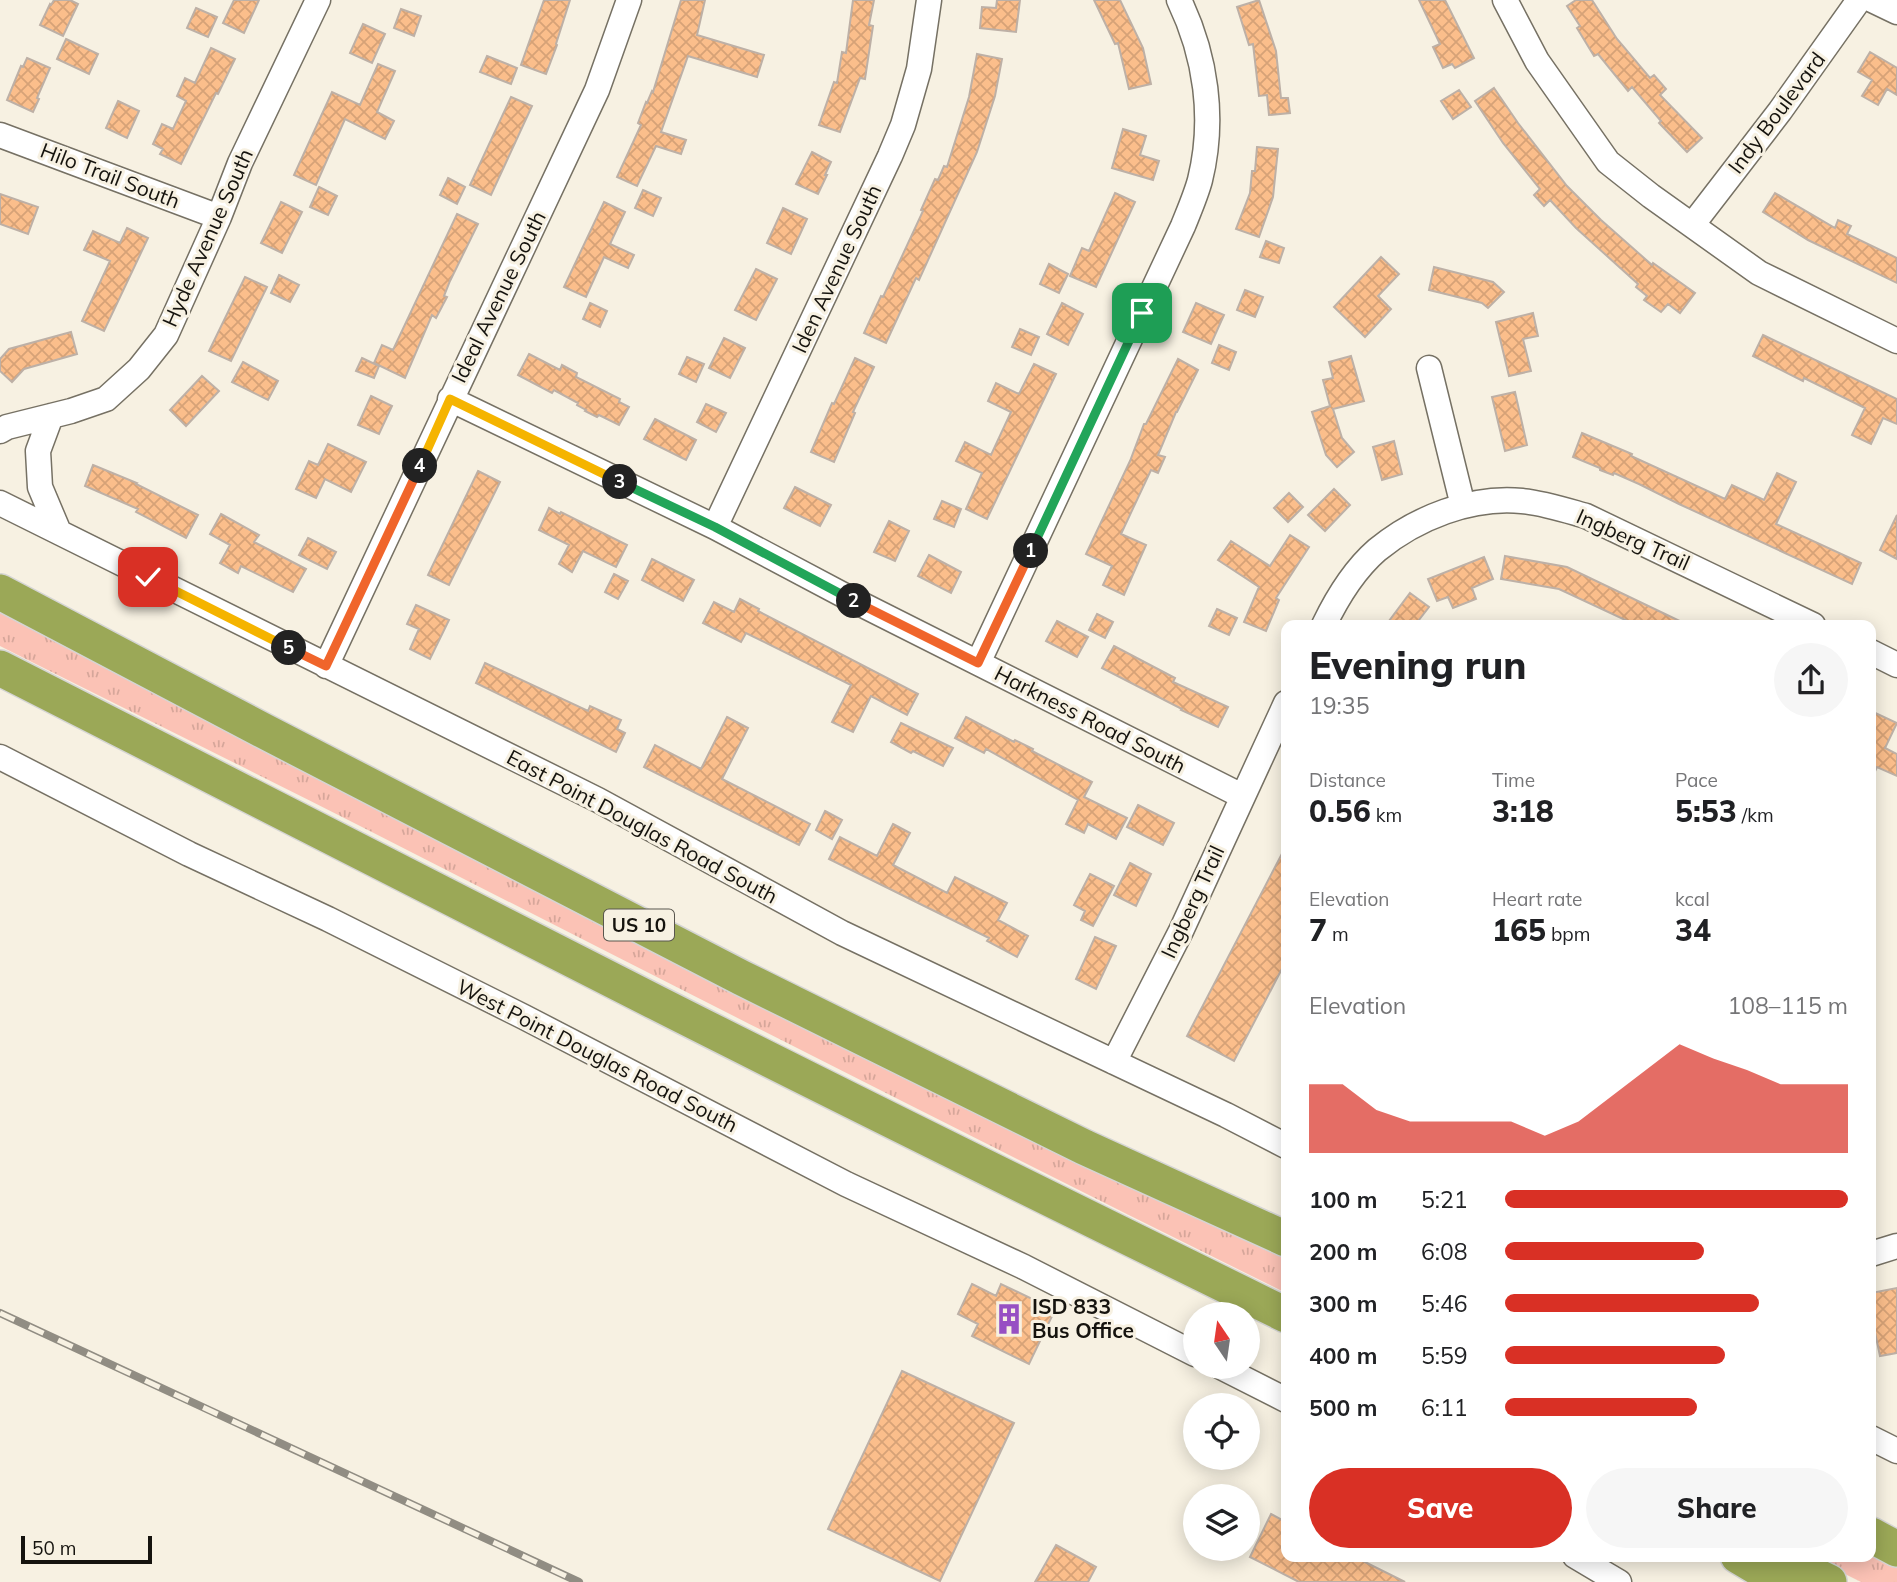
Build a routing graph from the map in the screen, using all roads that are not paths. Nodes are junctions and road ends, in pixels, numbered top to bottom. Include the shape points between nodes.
1 (318, 0) edge
2 (628, 0) edge
3 (929, 0) edge
4 (1179, 0) edge
5 (1506, 0) edge
6 (1859, 0) edge
7 (1872, 0) edge
8 (1897, 12) edge
9 (0, 135) edge
10 (219, 217) junction
11 (1693, 224) junction
12 (1897, 341) edge
13 (1429, 368) dead end
14 (450, 399) junction
15 (51, 416) junction
16 (0, 430) edge
17 (0, 503) edge
18 (1463, 506) junction
19 (715, 527) junction
20 (58, 532) junction
21 (0, 592) edge
22 (1326, 620) edge
23 (1803, 620) edge
24 (1876, 654) edge
25 (978, 663) junction
26 (1897, 665) edge
27 (326, 666) junction
28 (0, 667) edge
29 (1281, 714) edge
30 (0, 757) edge
31 (1242, 796) junction
32 (1114, 1062) junction
33 (1281, 1143) edge
34 (1281, 1237) edge
35 (1897, 1246) edge
36 (1876, 1252) edge
37 (1281, 1313) edge
38 (1183, 1348) edge
39 (1245, 1379) edge
40 (1281, 1397) edge
41 (1876, 1440) edge
42 (1897, 1451) edge
43 (1876, 1525) edge
44 (1897, 1532) edge
45 (1876, 1538) edge
46 (1897, 1549) edge
47 (1585, 1562) edge
48 (1748, 1562) edge
49 (1787, 1562) edge
50 (1619, 1582) edge
51 (1782, 1582) edge
52 (1829, 1582) edge

1 - 10 street, Hyde Avenue South
2 - 14 street, Ideal Avenue South via 597,90
3 - 19 street, Iden Avenue South via 919,69 895,146
4 - 25 street via 1204,75 1207,142 1200,181
5 - 11 street via 1537,61 1608,162
6 - 11 street, Indy Boulevard
7 - 8 street
9 - 10 street, Hilo Trail South
10 - 15 street, Hyde Avenue South via 166,335 139,369 106,399
11 - 12 street via 1759,272
13 - 18 street
14 - 19 street, Harkness Road South
14 - 27 street, Ideal Avenue South
15 - 16 street, Hyde Avenue South
15 - 20 street via 38,451 40,487
17 - 20 street, East Point Douglas Road South
18 - 22 street, Ingberg Trail via 1431,517 1377,551 1352,577
18 - 23 street, Ingberg Trail via 1521,501 1586,516
19 - 25 street, Harkness Road South
20 - 27 street, East Point Douglas Road South
21 - 34 highway, US 10 via 742,978 1084,1147
24 - 26 street
25 - 31 street, Harkness Road South
27 - 32 street, East Point Douglas Road South via 598,800 842,933
28 - 37 highway via 666,1008
29 - 31 street, Ingberg Trail
30 - 38 street, West Point Douglas Road South via 524,1017 846,1184
31 - 32 street, Ingberg Trail via 1181,931
32 - 33 street, East Point Douglas Road South
35 - 36 street
39 - 40 street
41 - 42 street
43 - 44 highway
45 - 46 highway
47 - 50 street
48 - 51 highway
49 - 52 highway

